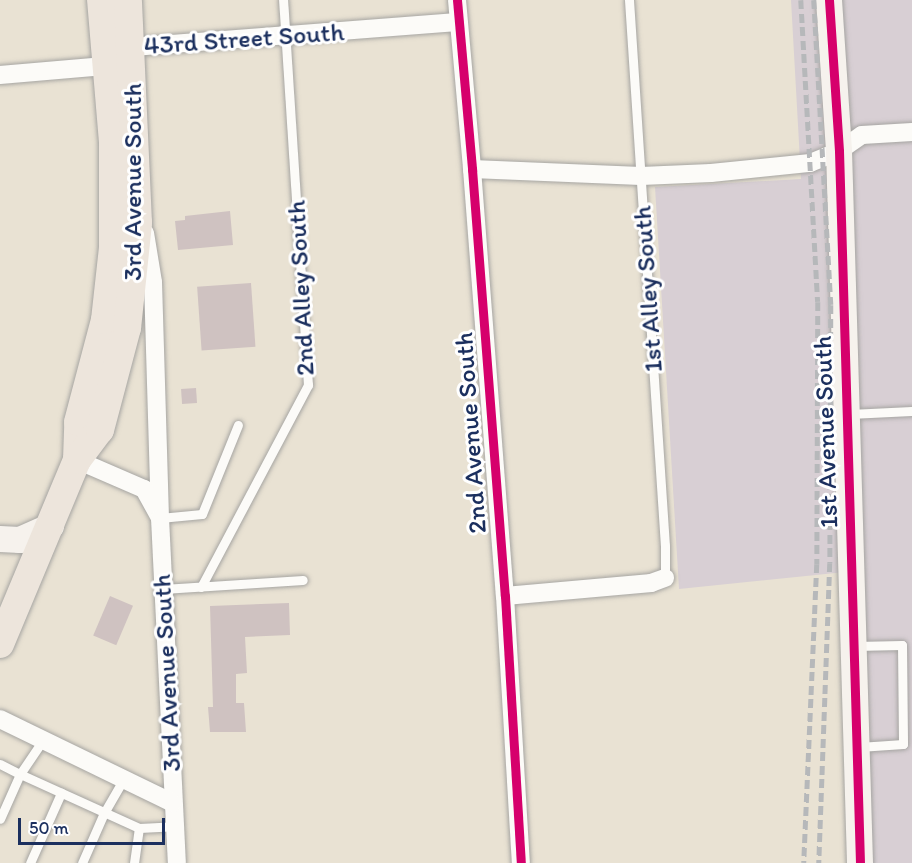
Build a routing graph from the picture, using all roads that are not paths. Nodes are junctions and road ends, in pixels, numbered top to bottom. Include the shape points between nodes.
1 (101, 0) edge
2 (128, 0) edge
3 (283, 0) edge
4 (456, 0) edge
5 (629, 0) edge
6 (829, 0) edge
7 (458, 22) junction
8 (285, 36) junction
9 (132, 47) junction
10 (105, 66) junction
11 (0, 75) edge
12 (912, 132) edge
13 (839, 151) junction
14 (472, 169) junction
15 (641, 176) junction
16 (138, 187) junction
17 (912, 411) edge
18 (846, 414) junction
19 (238, 425) dead end
20 (77, 460) junction
21 (160, 518) junction
22 (51, 526) junction
23 (0, 539) edge
24 (665, 578) joint
25 (303, 580) dead end
26 (201, 587) junction
27 (163, 589) junction
28 (505, 596) junction
29 (912, 642) edge
30 (0, 644) edge
31 (902, 645) junction
32 (854, 646) junction
33 (0, 719) edge
34 (43, 740) junction
35 (856, 748) junction
36 (0, 764) edge
37 (20, 774) junction
38 (124, 779) junction
39 (61, 793) junction
40 (173, 802) junction
41 (104, 813) junction
42 (0, 819) edge
43 (174, 826) junction
44 (139, 828) junction
45 (30, 863) edge
46 (82, 863) edge
47 (134, 863) edge
48 (177, 863) edge
49 (521, 863) edge
50 (860, 863) edge

1 - 10 main road, 3rd Avenue South
2 - 9 main road, 3rd Avenue South
3 - 8 lane, 2nd Alley South
4 - 7 street, 2nd Avenue South
5 - 15 lane, 1st Alley South
6 - 13 street, 1st Avenue South
7 - 8 street, 43rd Street South
7 - 14 street, 2nd Avenue South
8 - 9 street, 43rd Street South
8 - 26 lane, 2nd Alley South via 308,385
9 - 10 street, 43rd Street South
9 - 16 main road, 3rd Avenue South
10 - 11 street
10 - 20 main road, 3rd Avenue South via 114,178 113,248 102,332 78,423
12 - 13 street via 862,135
13 - 15 street via 810,163
13 - 18 street, 1st Avenue South
14 - 15 street
14 - 28 street, 2nd Avenue South
15 - 24 lane, 1st Alley South
16 - 20 main road, 3rd Avenue South via 137,257 120,362 100,430
16 - 21 street via 153,282
17 - 18 lane
18 - 32 street, 1st Avenue South
19 - 21 lane via 202,514
20 - 21 street, 3rd Avenue South via 144,489
20 - 22 main road
21 - 27 street, 3rd Avenue South
22 - 23 street via 20,540
22 - 30 main road
24 - 28 street via 651,583
25 - 26 lane
26 - 27 lane
27 - 40 street, 3rd Avenue South
28 - 49 street, 2nd Avenue South
29 - 31 lane
31 - 32 lane
31 - 35 lane via 903,744
32 - 35 street, 1st Avenue South
33 - 34 street
34 - 37 lane
34 - 38 street
35 - 50 street, 1st Avenue South
36 - 37 lane
37 - 39 lane
37 - 42 lane
38 - 40 street
38 - 41 lane
39 - 41 lane
39 - 45 lane
40 - 43 street, 3rd Avenue South
41 - 44 lane
41 - 46 lane
43 - 44 lane
43 - 48 street, 3rd Avenue South
44 - 47 lane

